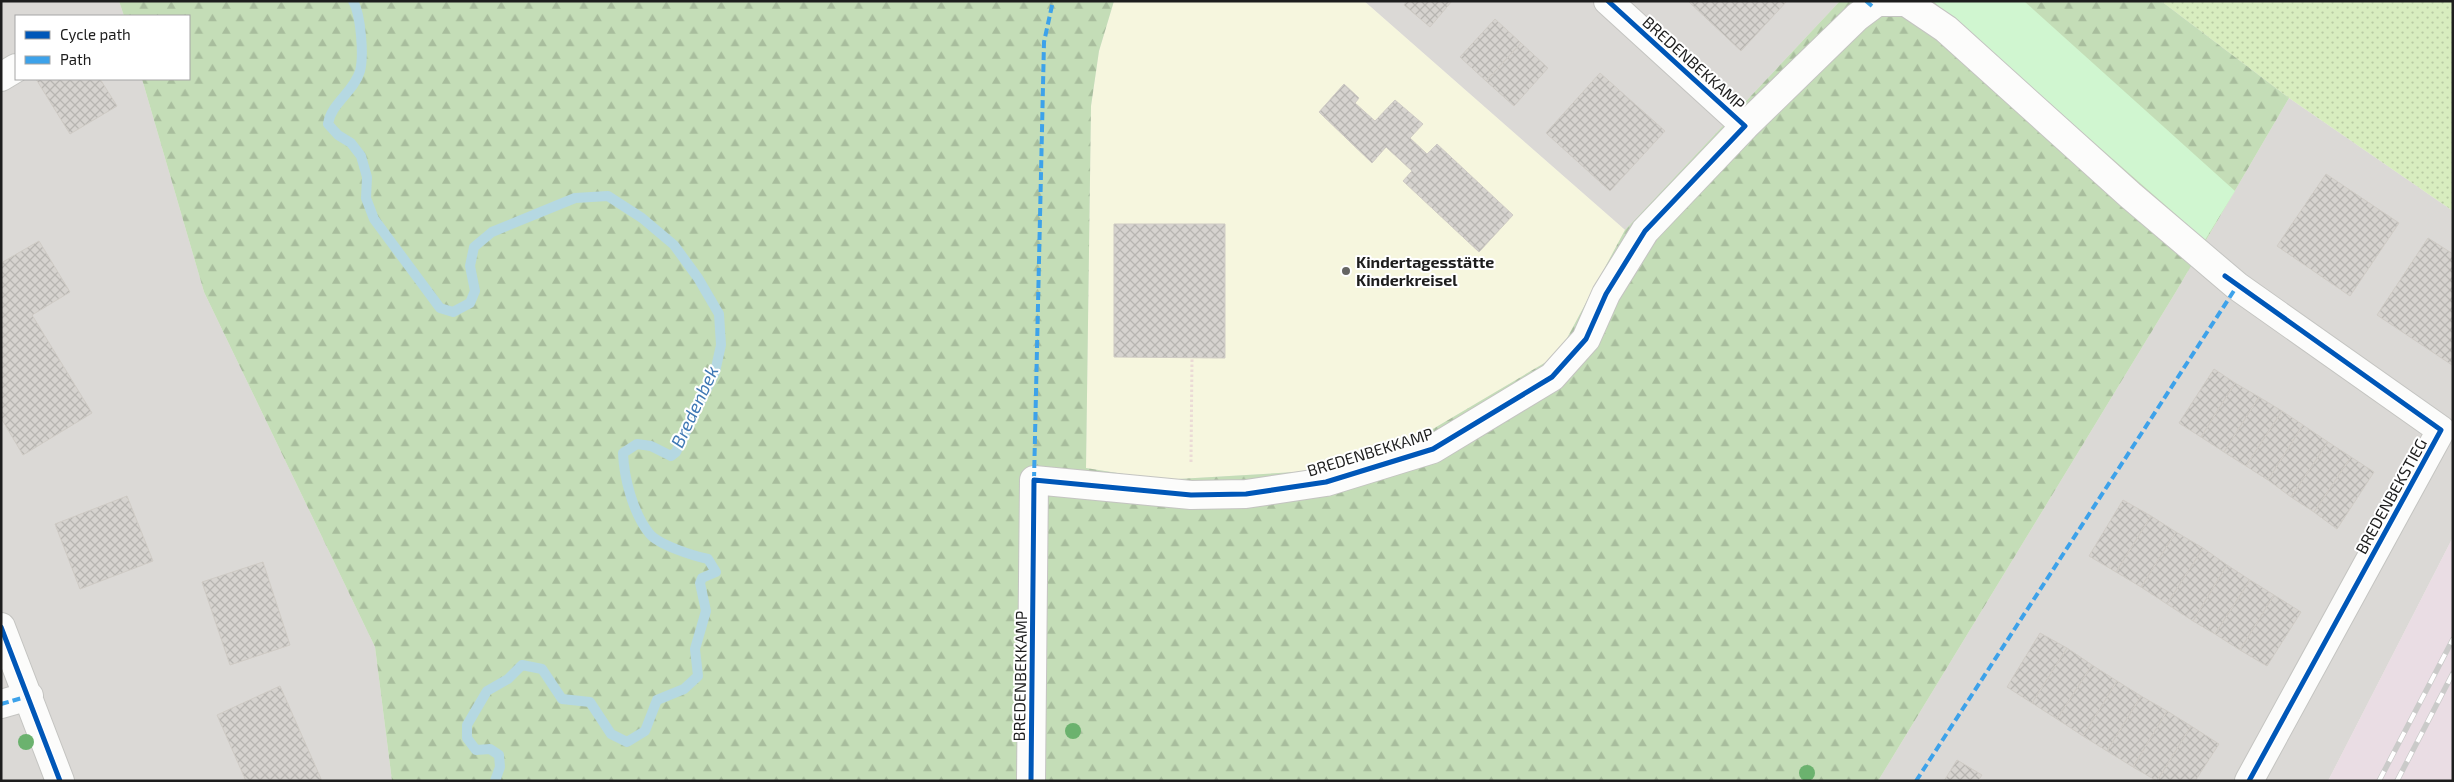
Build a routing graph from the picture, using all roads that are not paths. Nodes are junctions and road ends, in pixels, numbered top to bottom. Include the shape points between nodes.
1 (1608, 1) edge
2 (15, 69) edge
3 (1, 77) edge
4 (1745, 126) junction
5 (1, 627) edge
6 (29, 696) junction
7 (1, 704) edge
8 (60, 781) edge
9 (1031, 781) edge
10 (2249, 781) edge

1 - 4 street, BREDENBEKKAMP
2 - 3 street
4 - 9 street, BREDENBEKKAMP via 1645,232 1606,294 1586,339 1552,377 1433,449 1326,482 1246,494 1191,495 1034,480
4 - 10 street, BREDENBEKSTIEG via 1857,17 1877,2 1906,2 1946,29 2225,276 2441,430
5 - 6 street
6 - 7 street
6 - 8 street

